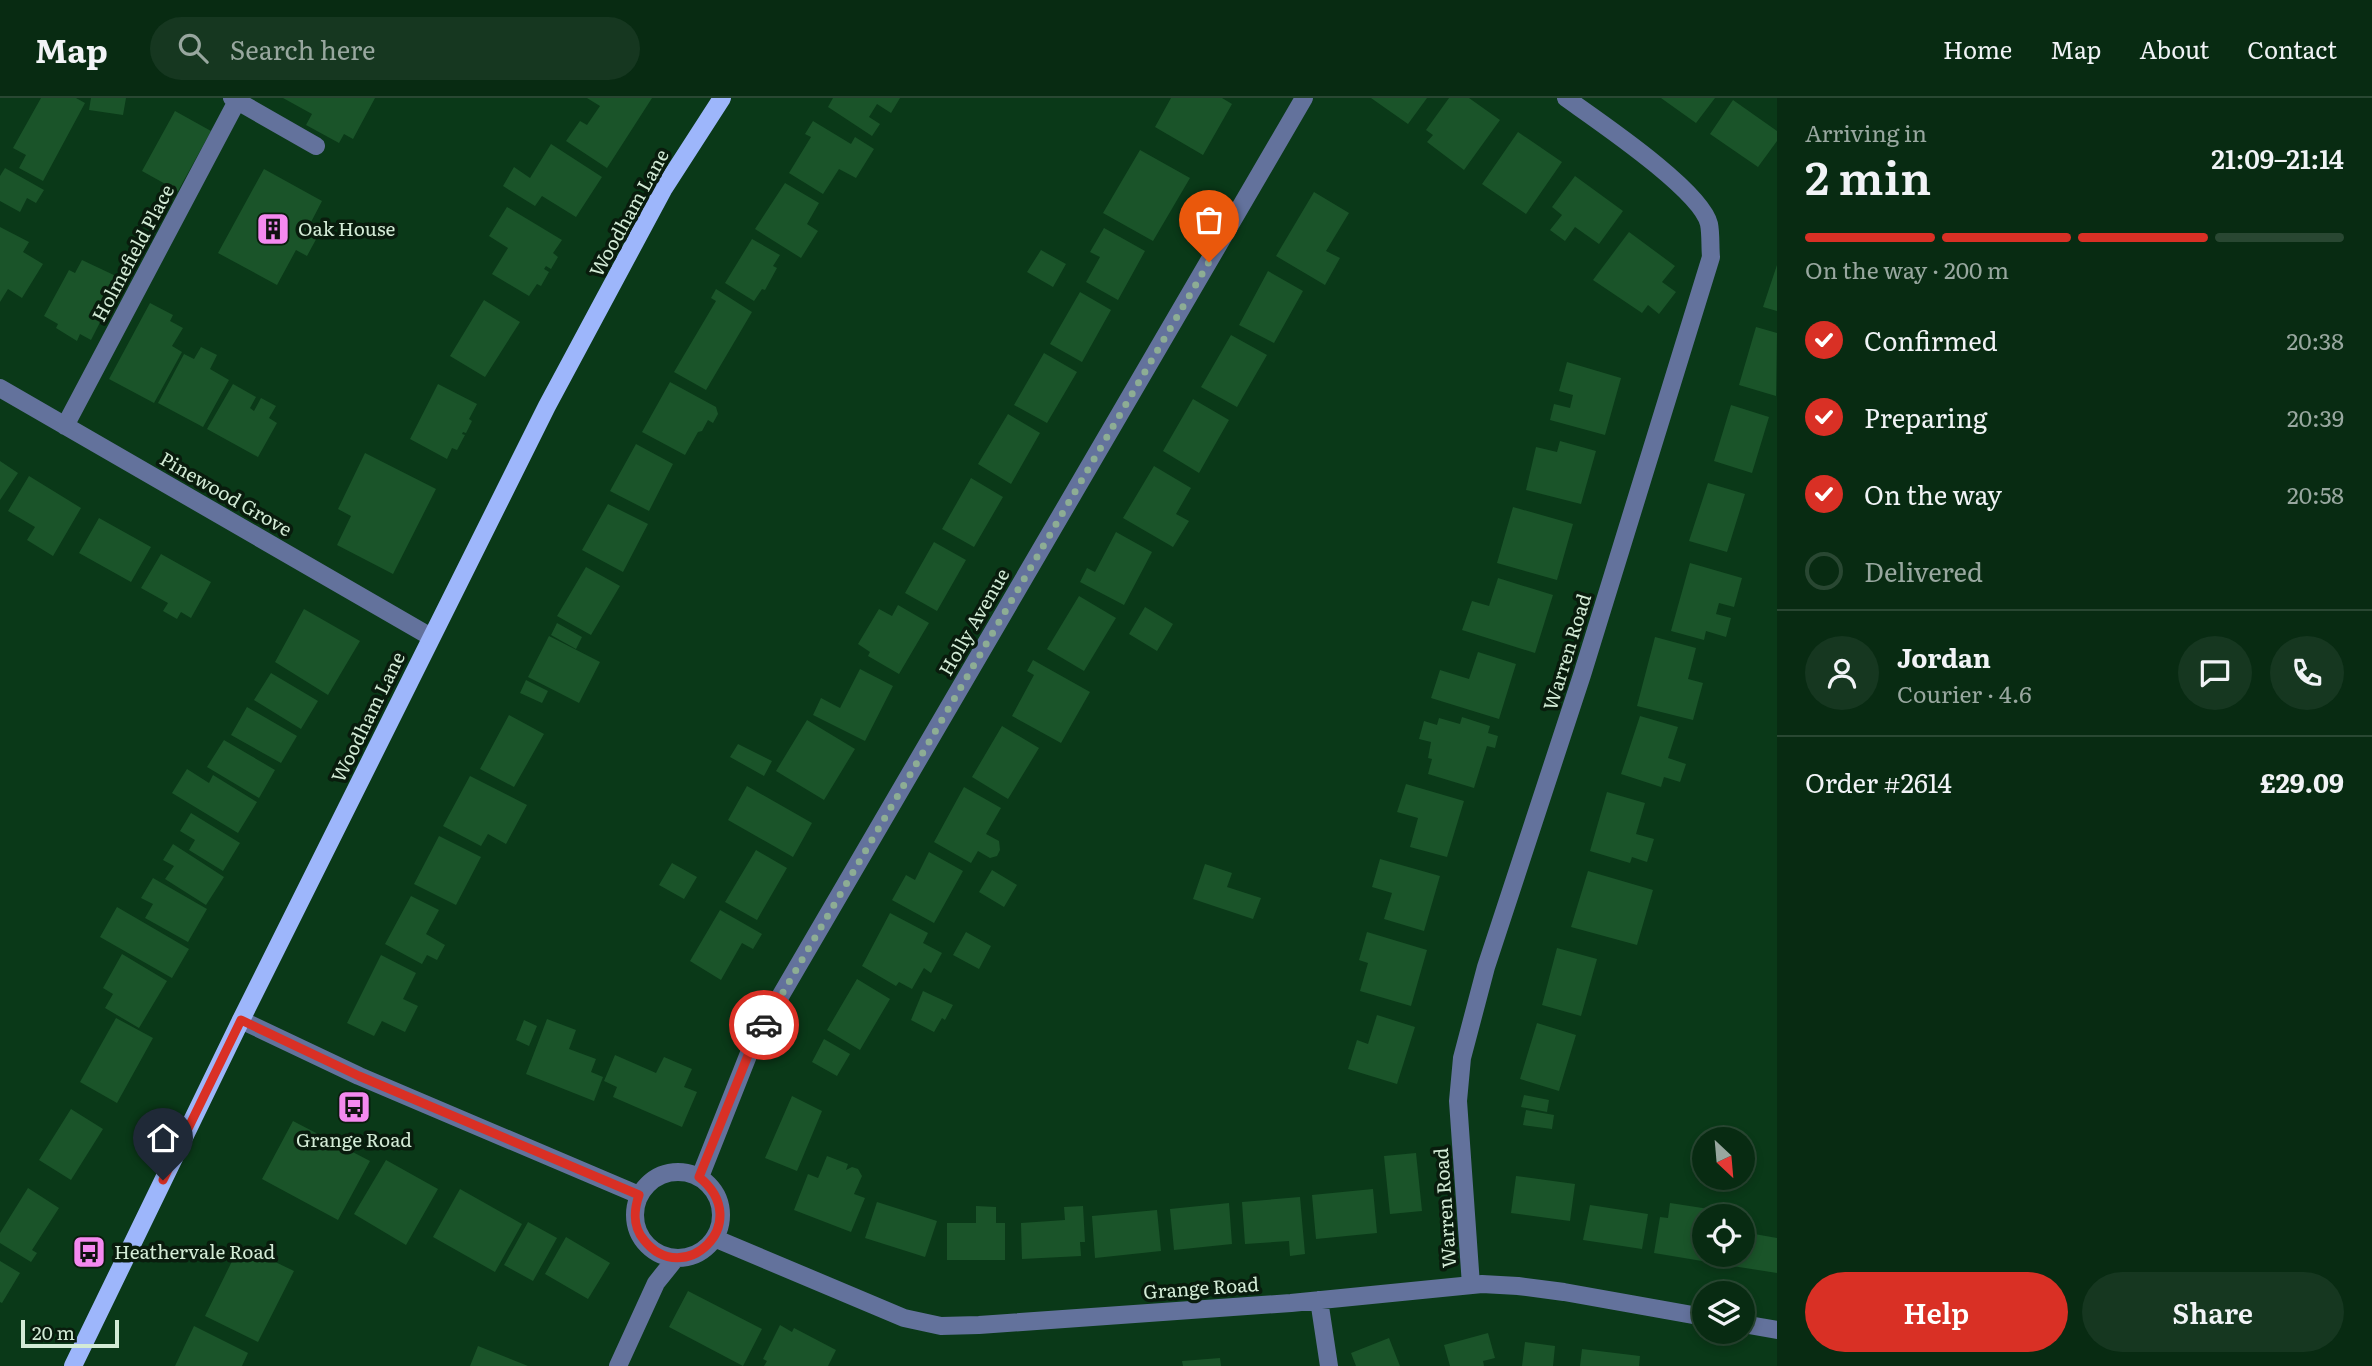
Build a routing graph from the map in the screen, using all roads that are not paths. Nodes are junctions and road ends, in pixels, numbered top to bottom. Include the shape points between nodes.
1 (722, 98) edge
2 (1304, 98) edge
3 (1566, 98) edge
4 (235, 99) edge
5 (316, 146) dead end
6 (0, 388) edge
7 (65, 426) junction
8 (431, 637) junction
9 (241, 1020) junction
10 (699, 1177) junction
11 (639, 1195) junction
12 (714, 1238) junction
13 (676, 1258) junction
14 (1471, 1285) junction
15 (1319, 1300) junction
16 (1692, 1315) edge
17 (1755, 1326) edge
18 (1777, 1330) edge
19 (73, 1366) edge
20 (618, 1366) edge
21 (1329, 1366) edge

1 - 8 main road, Woodham Lane via 664,188
2 - 10 street, Holly Avenue via 753,1043
3 - 14 street, Warren Road via 1688,192 1709,222 1711,257 1486,967 1462,1058 1458,1101
4 - 5 street, Holmefield Place
4 - 7 street, Holmefield Place
6 - 7 street, Pinewood Grove
7 - 8 street, Pinewood Grove
8 - 9 main road, Woodham Lane
9 - 11 street via 359,1076
9 - 19 main road, Woodham Lane
10 - 11 street via 687,1172 659,1176
10 - 12 street via 718,1198 720,1225
11 - 13 street via 635,1222 640,1236 662,1255
12 - 13 street via 691,1256
12 - 15 street, Grange Road via 904,1318 941,1326
13 - 20 street via 656,1283
14 - 15 street, Grange Road
14 - 16 street, Grange Road via 1518,1286
15 - 21 street
17 - 18 street

